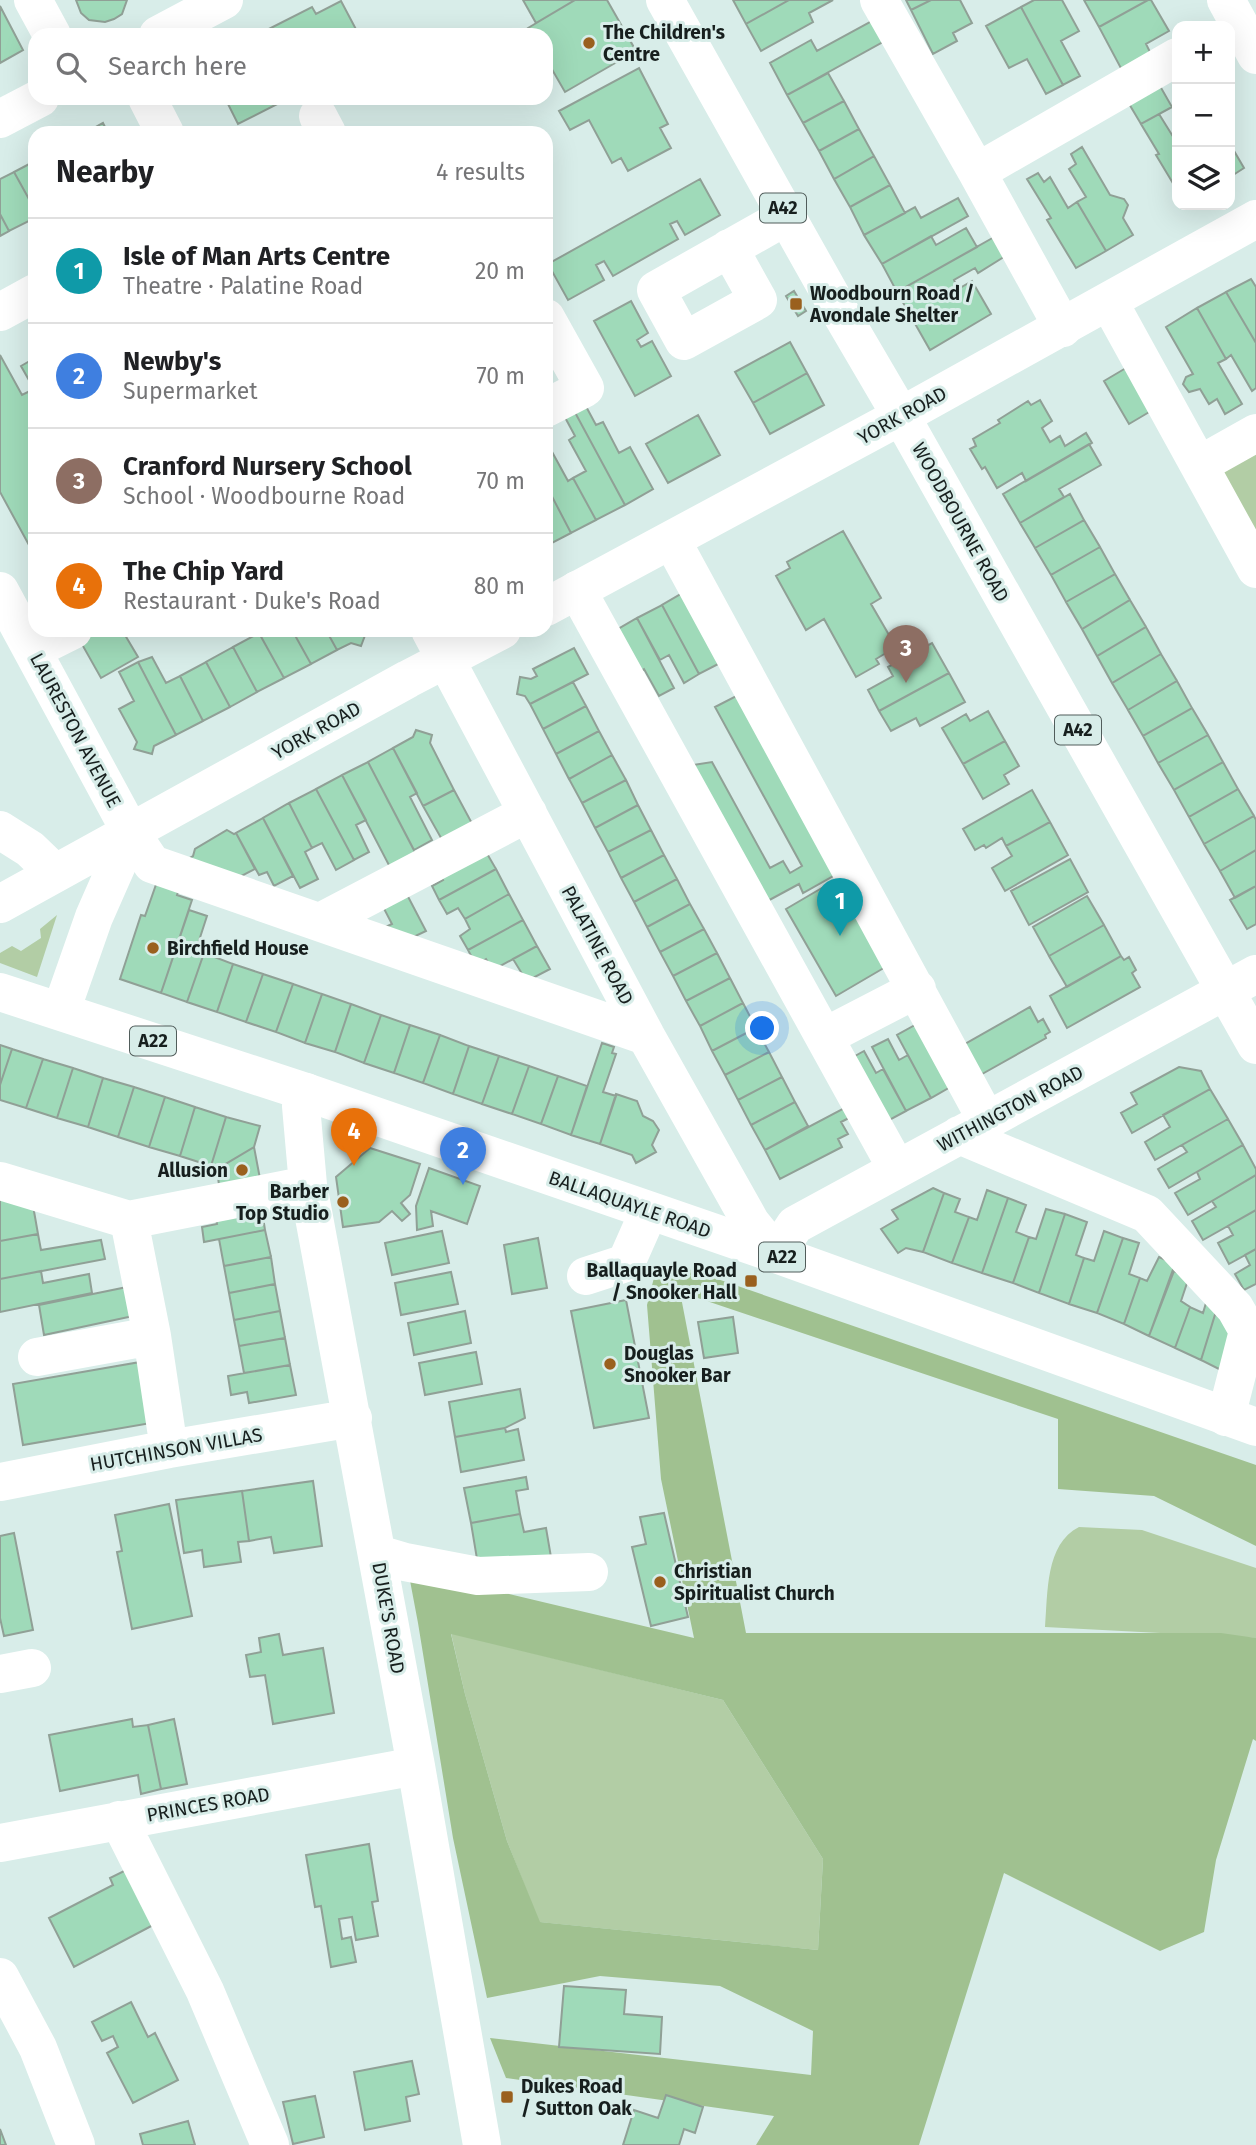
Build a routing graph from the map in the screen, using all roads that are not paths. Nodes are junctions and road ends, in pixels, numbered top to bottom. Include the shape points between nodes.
1 (33, 0) edge
2 (224, 0) edge
3 (665, 0) edge
4 (879, 0) edge
5 (1231, 16) edge
6 (48, 28) edge
7 (171, 28) edge
8 (1256, 55) edge
9 (1172, 60) edge
10 (28, 104) edge
11 (151, 105) edge
12 (0, 119) edge
13 (161, 126) edge
14 (977, 172) junction
15 (787, 216) junction
16 (1256, 219) edge
17 (729, 247) dead end
18 (28, 297) edge
19 (1110, 302) junction
20 (0, 312) edge
21 (1062, 327) junction
22 (553, 330) edge
23 (553, 404) edge
24 (901, 416) junction
25 (1256, 433) edge
26 (1199, 465) junction
27 (671, 541) junction
28 (1256, 569) edge
29 (0, 591) edge
30 (561, 598) edge
31 (59, 637) edge
32 (472, 637) edge
33 (437, 645) edge
34 (33, 650) junction
35 (528, 813) junction
36 (0, 830) edge
37 (131, 833) junction
38 (55, 873) junction
39 (0, 904) edge
40 (320, 922) junction
41 (1241, 982) edge
42 (917, 989) junction
43 (0, 992) edge
44 (61, 1011) junction
45 (646, 1035) junction
46 (824, 1037) junction
47 (1256, 1045) edge
48 (306, 1092) junction
49 (973, 1128) junction
50 (897, 1168) junction
51 (0, 1181) edge
52 (308, 1185) junction
53 (649, 1211) junction
54 (129, 1220) junction
55 (776, 1254) junction
56 (586, 1276) dead end
57 (152, 1336) junction
58 (37, 1357) dead end
59 (353, 1418) junction
60 (1241, 1422) edge
61 (169, 1448) junction
62 (0, 1482) edge
63 (378, 1554) junction
64 (589, 1572) dead end
65 (416, 1766) junction
66 (119, 1820) junction
67 (0, 1843) edge
68 (0, 1977) edge
69 (76, 2145) edge
70 (270, 2145) edge
71 (482, 2145) edge

1 - 6 main road
2 - 7 main road
3 - 15 main road, WOODBOURNE ROAD / A42
4 - 14 main road
5 - 8 main road
9 - 14 main road
10 - 12 main road
11 - 13 main road
14 - 21 main road
15 - 17 main road
15 - 24 main road, WOODBOURNE ROAD / A42
16 - 19 main road, YORK ROAD
18 - 20 main road
19 - 21 main road, YORK ROAD
19 - 26 main road
21 - 24 main road, YORK ROAD
22 - 23 main road via 585,387
24 - 27 main road, YORK ROAD
24 - 41 main road, WOODBOURNE ROAD / A42
25 - 26 main road
26 - 28 main road
27 - 30 main road, YORK ROAD
27 - 42 main road
29 - 34 main road, LAURESTON AVENUE
30 - 46 main road
31 - 34 main road
32 - 33 main road, YORK ROAD
33 - 35 main road, PALATINE ROAD
33 - 37 main road, YORK ROAD
34 - 37 main road, LAURESTON AVENUE
35 - 40 main road
35 - 45 main road, PALATINE ROAD
36 - 38 main road via 30,849
37 - 38 main road, YORK ROAD
37 - 40 main road, LAURESTON AVENUE via 152,864
37 - 44 main road via 94,917
38 - 39 main road, YORK ROAD
40 - 45 main road, LAURESTON AVENUE
41 - 47 main road, WOODBOURNE ROAD / A42
41 - 49 main road, WITHINGTON ROAD
42 - 46 main road
42 - 49 main road
43 - 44 main road, BALLAQUAYLE ROAD / A22
44 - 48 main road, BALLAQUAYLE ROAD / A22
45 - 55 main road, PALATINE ROAD via 751,1223
46 - 50 main road
48 - 52 main road, DUKE'S ROAD via 301,1106
48 - 53 main road, BALLAQUAYLE ROAD / A22
49 - 50 main road, WITHINGTON ROAD
49 - 60 main road via 1147,1214 1235,1308 1248,1331
50 - 55 main road, WITHINGTON ROAD via 794,1225
51 - 54 main road
52 - 54 main road
52 - 59 main road, DUKE'S ROAD
53 - 55 main road, BALLAQUAYLE ROAD / A22
53 - 56 main road via 626,1263
54 - 57 main road
55 - 60 main road, BALLAQUAYLE ROAD / A22
57 - 58 main road
57 - 61 main road
59 - 61 main road, HUTCHINSON VILLAS
59 - 63 main road, DUKE'S ROAD
61 - 62 main road, HUTCHINSON VILLAS
63 - 64 main road via 478,1576
63 - 65 main road, DUKE'S ROAD
65 - 66 main road, PRINCES ROAD
65 - 71 main road, DUKE'S ROAD
66 - 67 main road, PRINCES ROAD
66 - 70 main road via 205,1991
68 - 69 main road via 38,2048

